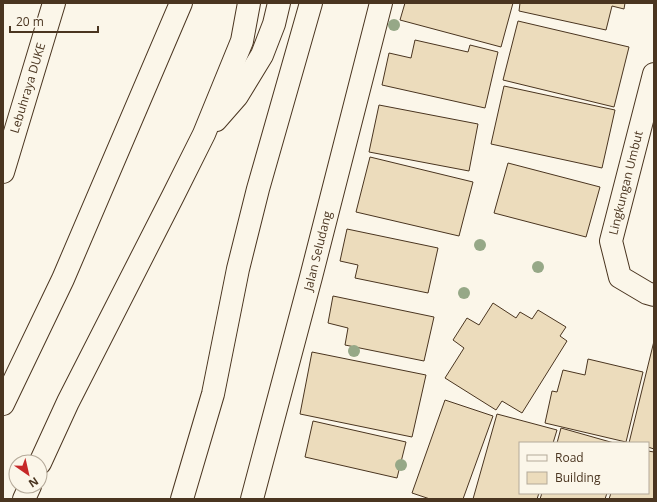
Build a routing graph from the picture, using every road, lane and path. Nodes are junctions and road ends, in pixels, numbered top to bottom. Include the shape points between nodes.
1 (54, 3) edge
2 (181, 3) edge
3 (249, 3) edge
4 (279, 3) edge
5 (311, 3) edge
6 (381, 3) edge
7 (654, 74) edge
8 (204, 134) junction
9 (3, 172) edge
10 (654, 295) edge
11 (3, 404) edge
12 (44, 454) edge
13 (182, 499) edge
14 (252, 499) edge

1 - 9 main road, Lebuhraya DUKE
2 - 11 main road via 62,279
3 - 8 main road via 242,41
4 - 8 main road via 262,55 237,96
5 - 13 main road via 258,189 238,269 213,394
6 - 14 main road, Jalan Seludang
7 - 10 main road, Lingkungan Umbut via 612,241 620,277
8 - 12 main road

